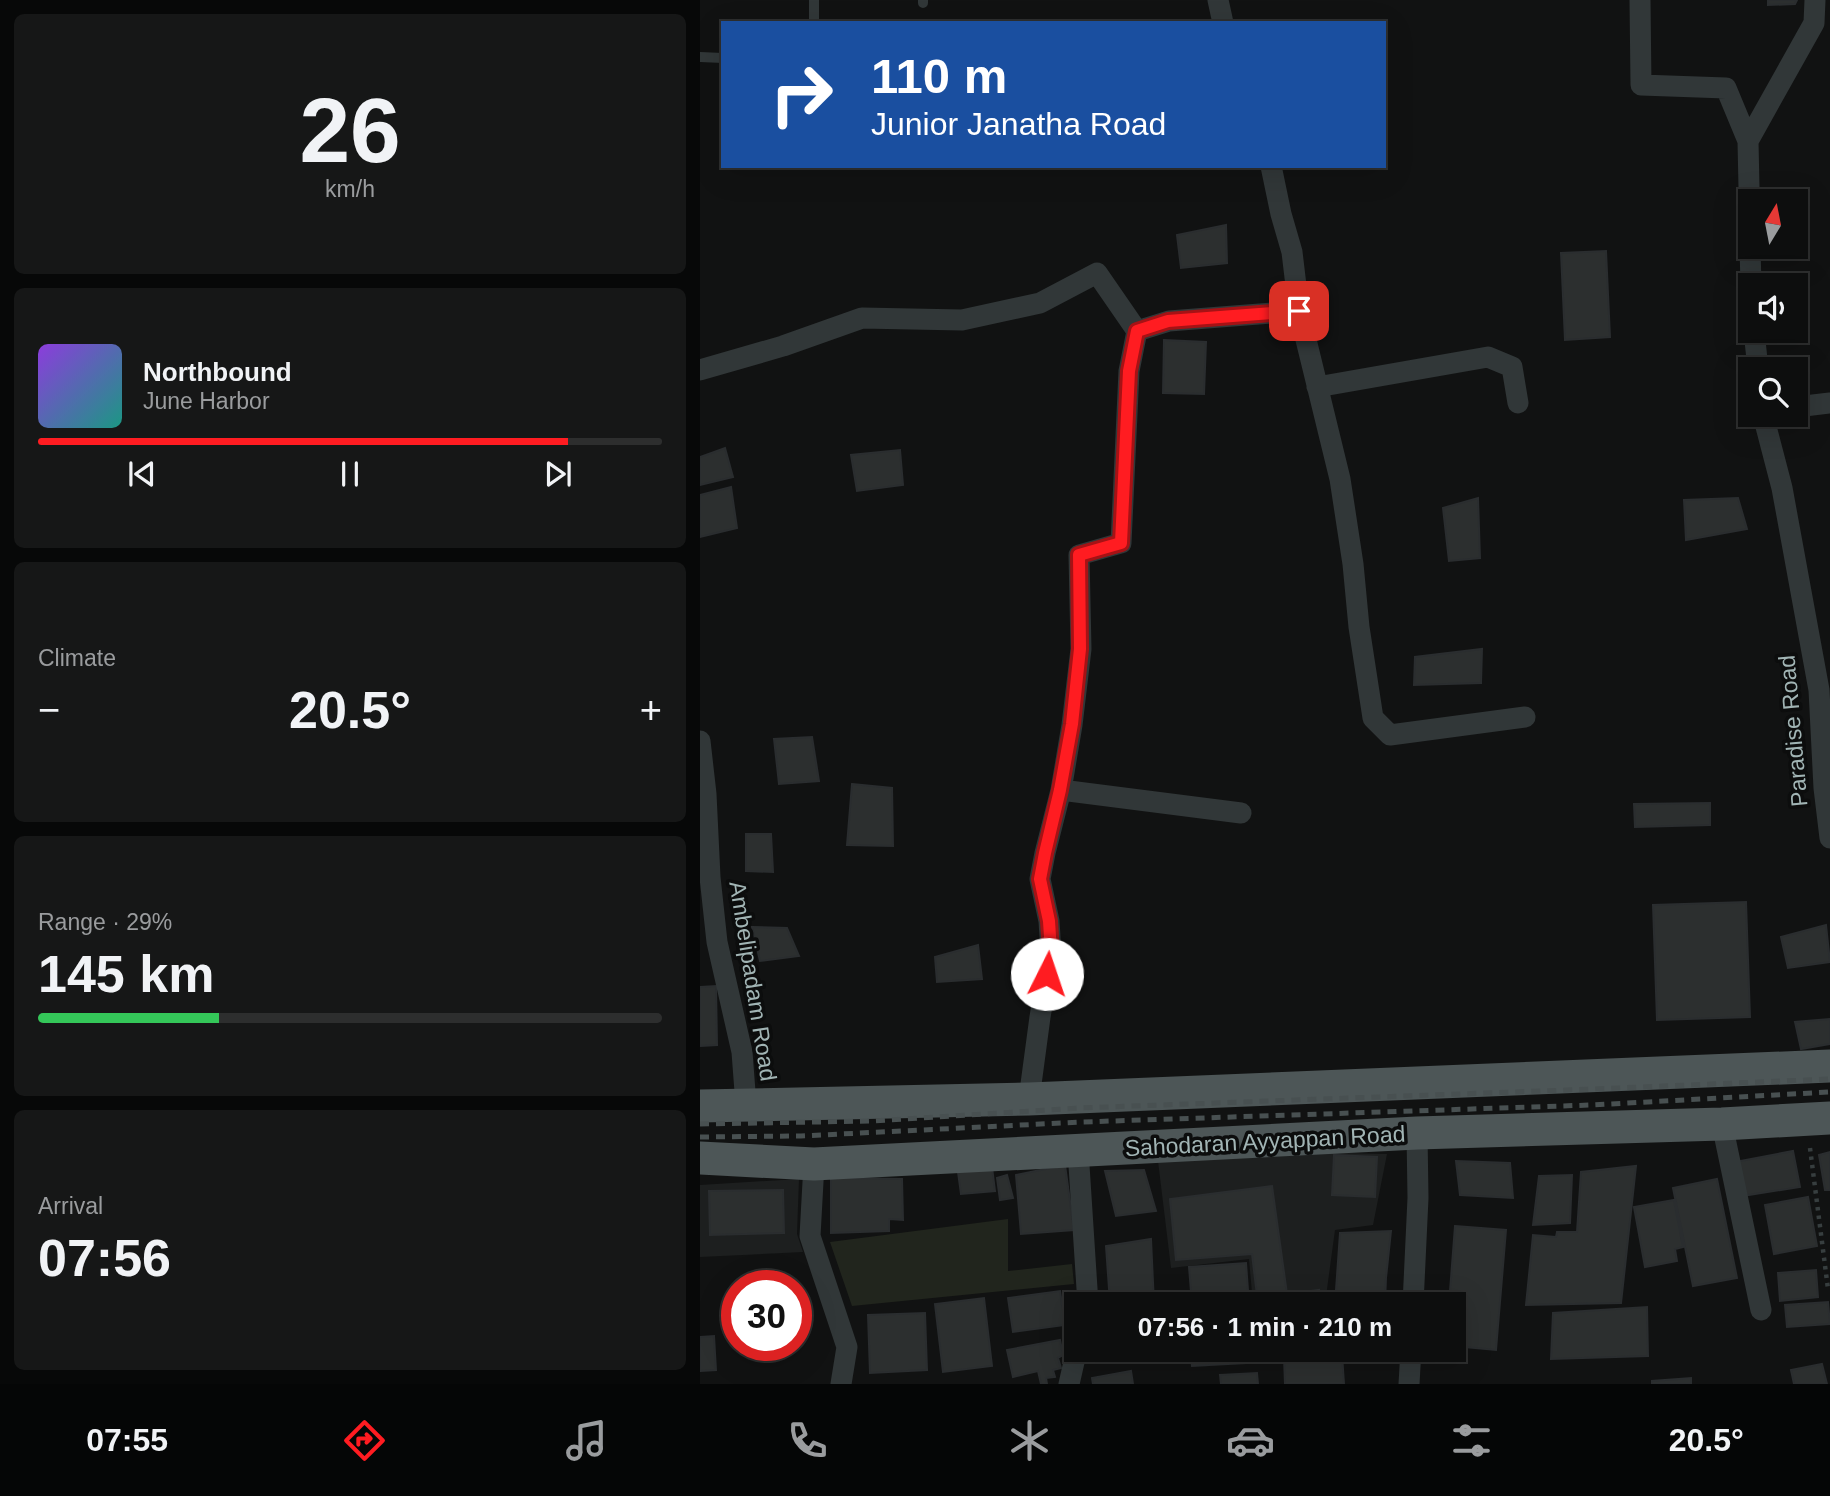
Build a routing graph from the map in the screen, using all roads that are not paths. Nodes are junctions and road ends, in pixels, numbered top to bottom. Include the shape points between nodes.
1 (814, 0) edge
2 (1217, 0) edge
3 (1640, 0) edge
4 (1815, 0) edge
5 (814, 21) edge
6 (1222, 21) edge
7 (700, 57) edge
8 (721, 58) edge
9 (1748, 141) junction
10 (1271, 168) edge
11 (1749, 189) edge
12 (1299, 311) junction
13 (1137, 331) junction
14 (700, 370) edge
15 (1317, 387) junction
16 (1518, 402) dead end
17 (1830, 403) edge
18 (1808, 406) edge
19 (1766, 427) edge
20 (1525, 717) dead end
21 (700, 740) edge
22 (1060, 790) junction
23 (703, 794) edge
24 (1241, 813) dead end
25 (1830, 838) edge
26 (1830, 1066) edge
27 (1029, 1099) junction
28 (746, 1105) junction
29 (700, 1106) edge
30 (1818, 1119) edge
31 (1721, 1124) junction
32 (1417, 1133) junction
33 (1079, 1150) junction
34 (700, 1158) edge
35 (814, 1164) junction
36 (1087, 1292) edge
37 (1414, 1292) edge
38 (1761, 1310) dead end
39 (1074, 1362) edge
40 (1410, 1362) edge
41 (841, 1384) edge
42 (1069, 1384) edge
43 (1409, 1384) edge

1 - 5 lane
2 - 6 street
3 - 9 street via 1641,85 1726,89
4 - 9 street via 1814,23
7 - 8 lane
9 - 11 street
10 - 12 street via 1293,253
12 - 13 street via 1168,321
12 - 15 street
13 - 14 street via 1097,273 1040,303 962,320 862,318
13 - 22 street via 1129,371 1121,543 1079,555 1080,649
15 - 16 street via 1488,357 1512,367
15 - 20 street via 1340,479 1373,718 1390,735
17 - 18 street
19 - 25 street, Paradise Road via 1782,488 1819,690
21 - 23 street, Ambelipadam Road
22 - 24 street
22 - 27 street via 1040,879 1051,952
23 - 28 street, Ambelipadam Road via 718,942 742,1052
26 - 27 main road
27 - 28 main road
28 - 29 main road
30 - 31 main road, Sahodaran Ayyappan Road
31 - 32 main road, Sahodaran Ayyappan Road
31 - 38 street
32 - 33 main road, Sahodaran Ayyappan Road
32 - 37 street
33 - 35 main road, Sahodaran Ayyappan Road
33 - 36 street
34 - 35 main road, Sahodaran Ayyappan Road
35 - 41 street via 810,1236 847,1347
39 - 42 street
40 - 43 street

